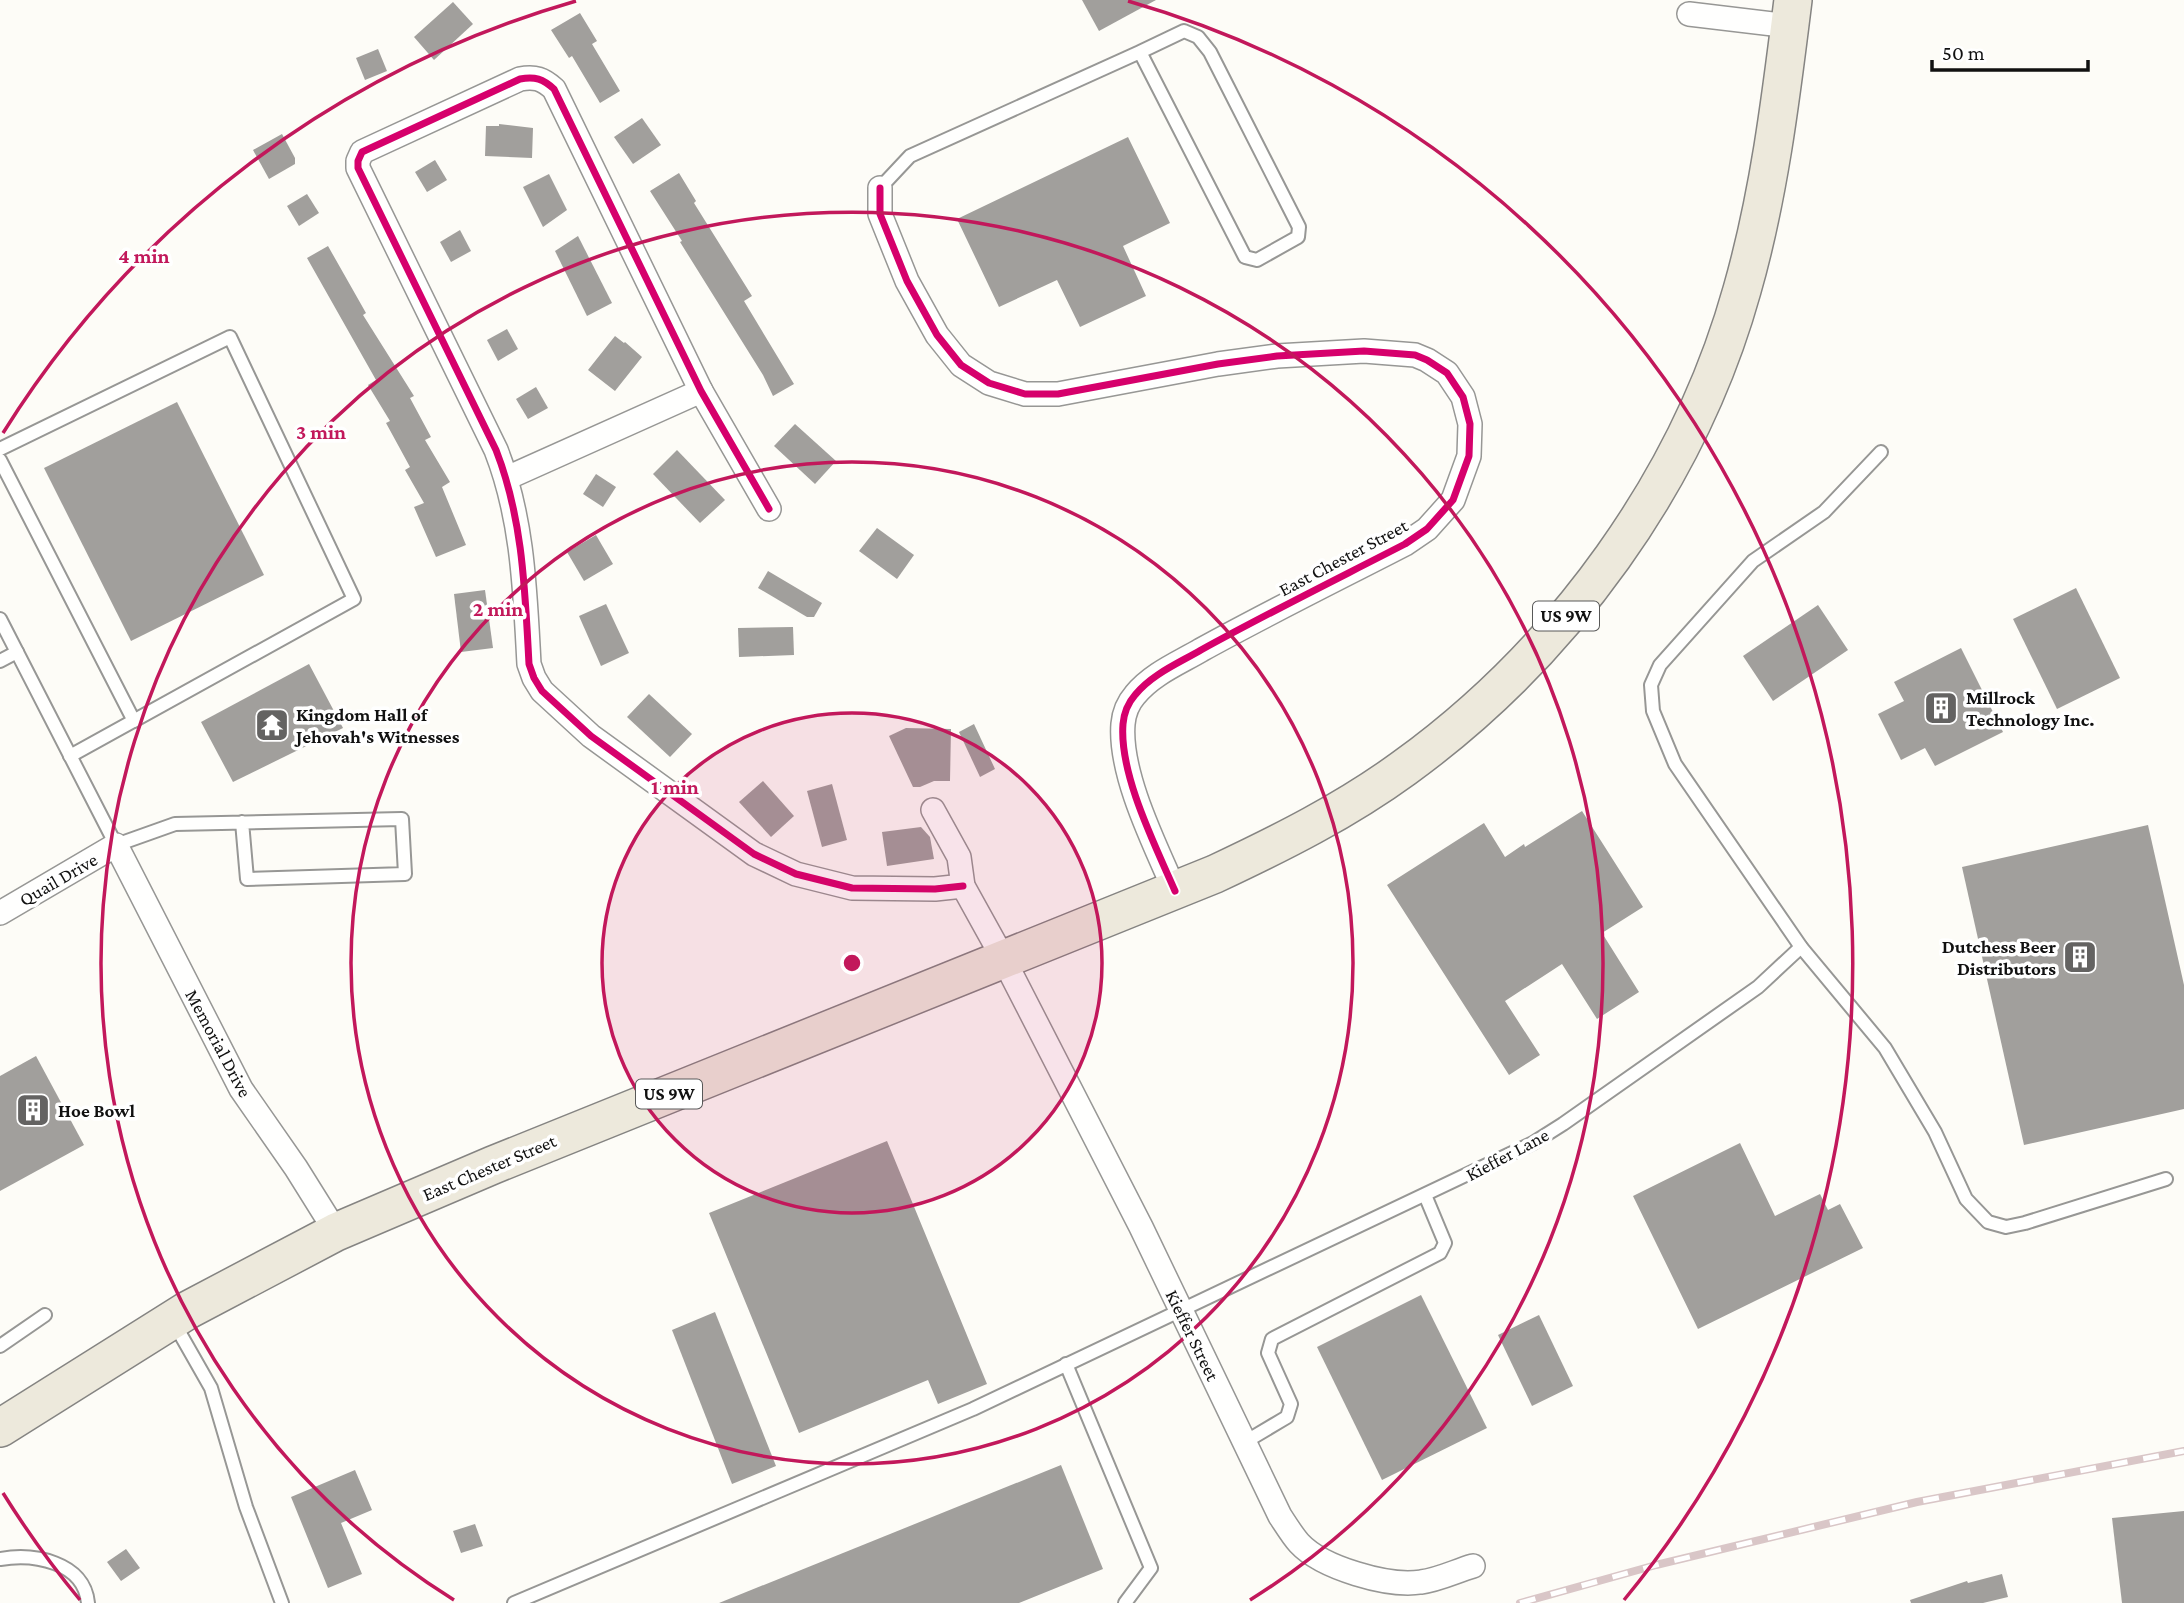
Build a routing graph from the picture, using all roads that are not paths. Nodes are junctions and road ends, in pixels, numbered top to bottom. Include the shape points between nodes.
1 (1792, 13) edge
2 (1689, 14) dead end
3 (1140, 52) junction
4 (880, 188) joint
5 (701, 391) junction
6 (0, 449) edge
7 (1881, 452) dead end
8 (0, 460) edge
9 (507, 478) junction
10 (769, 509) dead end
11 (0, 619) edge
12 (17, 652) junction
13 (0, 661) edge
14 (134, 721) junction
15 (70, 757) junction
16 (933, 810) dead end
17 (242, 822) junction
18 (116, 845) junction
19 (963, 886) junction
20 (1175, 891) junction
21 (0, 913) edge
22 (1801, 947) junction
23 (1004, 960) junction
24 (2166, 1179) dead end
25 (1425, 1195) junction
26 (335, 1232) junction
27 (1180, 1309) junction
28 (45, 1315) dead end
29 (172, 1320) junction
30 (0, 1346) edge
31 (1066, 1364) junction
32 (0, 1428) edge
33 (1245, 1442) junction
34 (0, 1559) edge
35 (1473, 1566) dead end
36 (88, 1603) edge
37 (282, 1603) edge
38 (514, 1603) edge
39 (1125, 1603) edge

1 - 2 street
1 - 20 main road, US 9W via 1758,228 1727,337 1666,472 1611,559 1512,676 1440,741 1330,816
3 - 3 lane via 1245,257 1257,260 1298,237 1299,227 1210,52 1198,37 1184,31
3 - 4 lane via 910,156
4 - 20 street, East Chester Street via 880,214 907,281 931,324 961,365 989,383 1025,394 1058,394 1218,364 1364,351 1427,360 1447,373 1463,397 1471,424 1469,456 1453,500 1427,529 1158,675 1127,708 1123,749 1140,810
5 - 9 street
5 - 9 street via 554,89 544,80 520,79 362,152 358,161
5 - 10 street
6 - 14 lane via 230,337 354,599
7 - 22 lane via 1824,512 1753,561 1660,665 1651,685 1653,711 1675,764
8 - 14 lane
9 - 19 street via 523,560 529,664 542,691 591,736 754,854 796,874 852,888
11 - 12 lane
12 - 13 lane
12 - 15 lane
14 - 15 lane
15 - 18 lane
16 - 19 street, Kieffer Street via 959,857
17 - 17 lane via 402,820 404,874 247,879
17 - 18 lane via 175,824
18 - 21 street, Quail Drive
18 - 26 street, Memorial Drive via 241,1089
19 - 23 street, Kieffer Street
20 - 23 main road, US 9W
22 - 24 lane via 1885,1048 1935,1132 1966,1199 1988,1222 2006,1227 2025,1223
22 - 25 lane, Kieffer Lane via 1758,987 1563,1124
23 - 26 main road, East Chester Street / US 9W
23 - 27 street, Kieffer Street
25 - 27 lane, Kieffer Lane
25 - 33 lane via 1445,1243 1440,1253 1272,1339 1268,1353 1291,1404 1287,1417
26 - 29 main road, East Chester Street / US 9W
27 - 31 lane, Kieffer Lane
27 - 33 street, Kieffer Street
28 - 30 lane
29 - 32 main road, East Chester Street / US 9W
29 - 37 lane via 211,1388 246,1507
31 - 38 lane, Kieffer Lane via 961,1414
31 - 39 lane via 1151,1567
33 - 35 street, Kieffer Street via 1280,1516 1311,1553 1347,1572 1394,1584 1422,1582
34 - 36 lane via 33,1558 73,1572 83,1583

